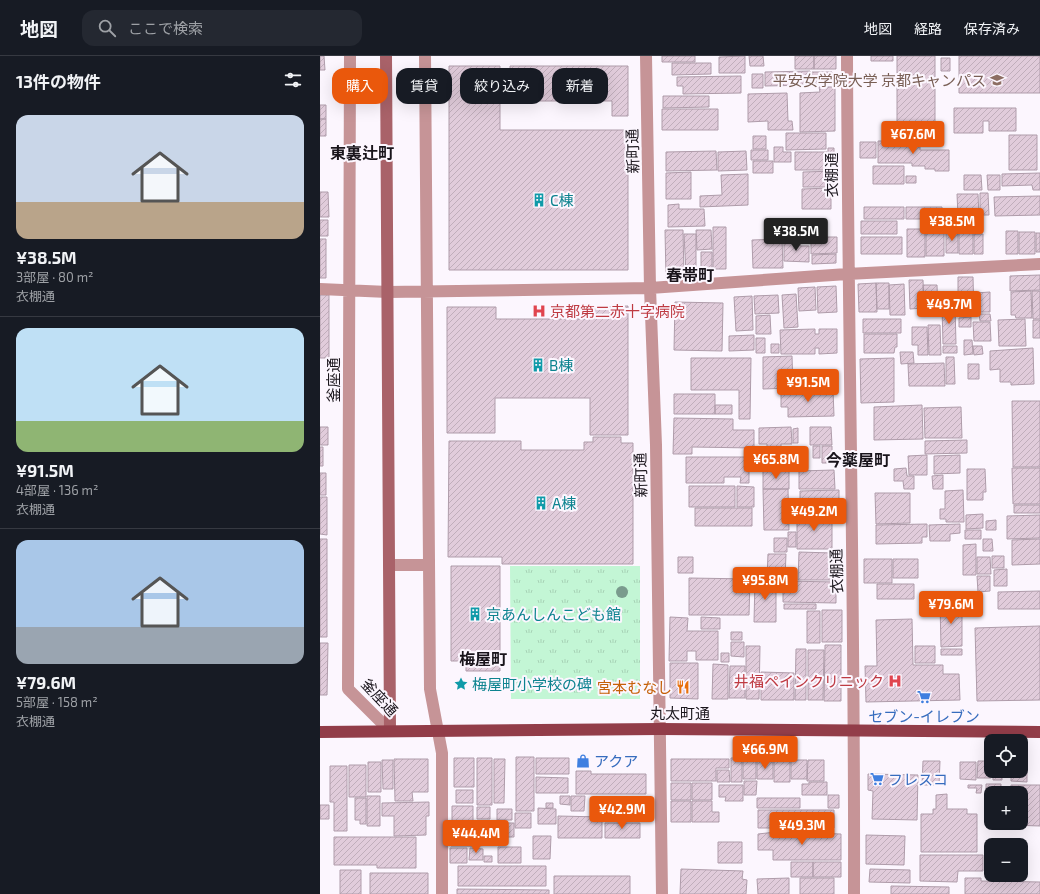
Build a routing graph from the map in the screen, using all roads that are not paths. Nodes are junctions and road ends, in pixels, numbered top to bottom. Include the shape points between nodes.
1 (350, 56) edge
2 (386, 56) edge
3 (424, 56) edge
4 (646, 56) edge
5 (847, 56) edge
6 (1040, 264) edge
7 (847, 274) junction
8 (650, 288) junction
9 (320, 289) edge
10 (349, 290) junction
11 (427, 291) junction
12 (388, 292) junction
13 (389, 565) junction
14 (429, 565) junction
15 (660, 729) junction
16 (438, 730) junction
17 (855, 730) junction
18 (390, 731) junction
19 (320, 732) edge
20 (1040, 732) edge
21 (442, 894) edge
22 (662, 894) edge
23 (854, 894) edge

1 - 10 street, 釜座通
2 - 12 street, 釜座通
3 - 11 street
4 - 8 street, 新町通
5 - 7 street, 衣棚通
6 - 7 street
7 - 8 street
7 - 17 street, 衣棚通
8 - 11 street
8 - 15 street, 新町通 via 656,445
9 - 10 street
10 - 12 street
10 - 18 street, 釜座通 via 348,689
11 - 12 street
11 - 14 street
12 - 13 street, 釜座通
13 - 14 street
13 - 18 street, 釜座通
14 - 16 street via 430,689
15 - 16 main road, 丸太町通
15 - 17 main road, 丸太町通
15 - 22 street, 新町通
16 - 18 main road, 丸太町通
16 - 21 street via 442,753
17 - 20 main road, 丸太町通
17 - 23 street, 衣棚通
18 - 19 main road, 丸太町通

